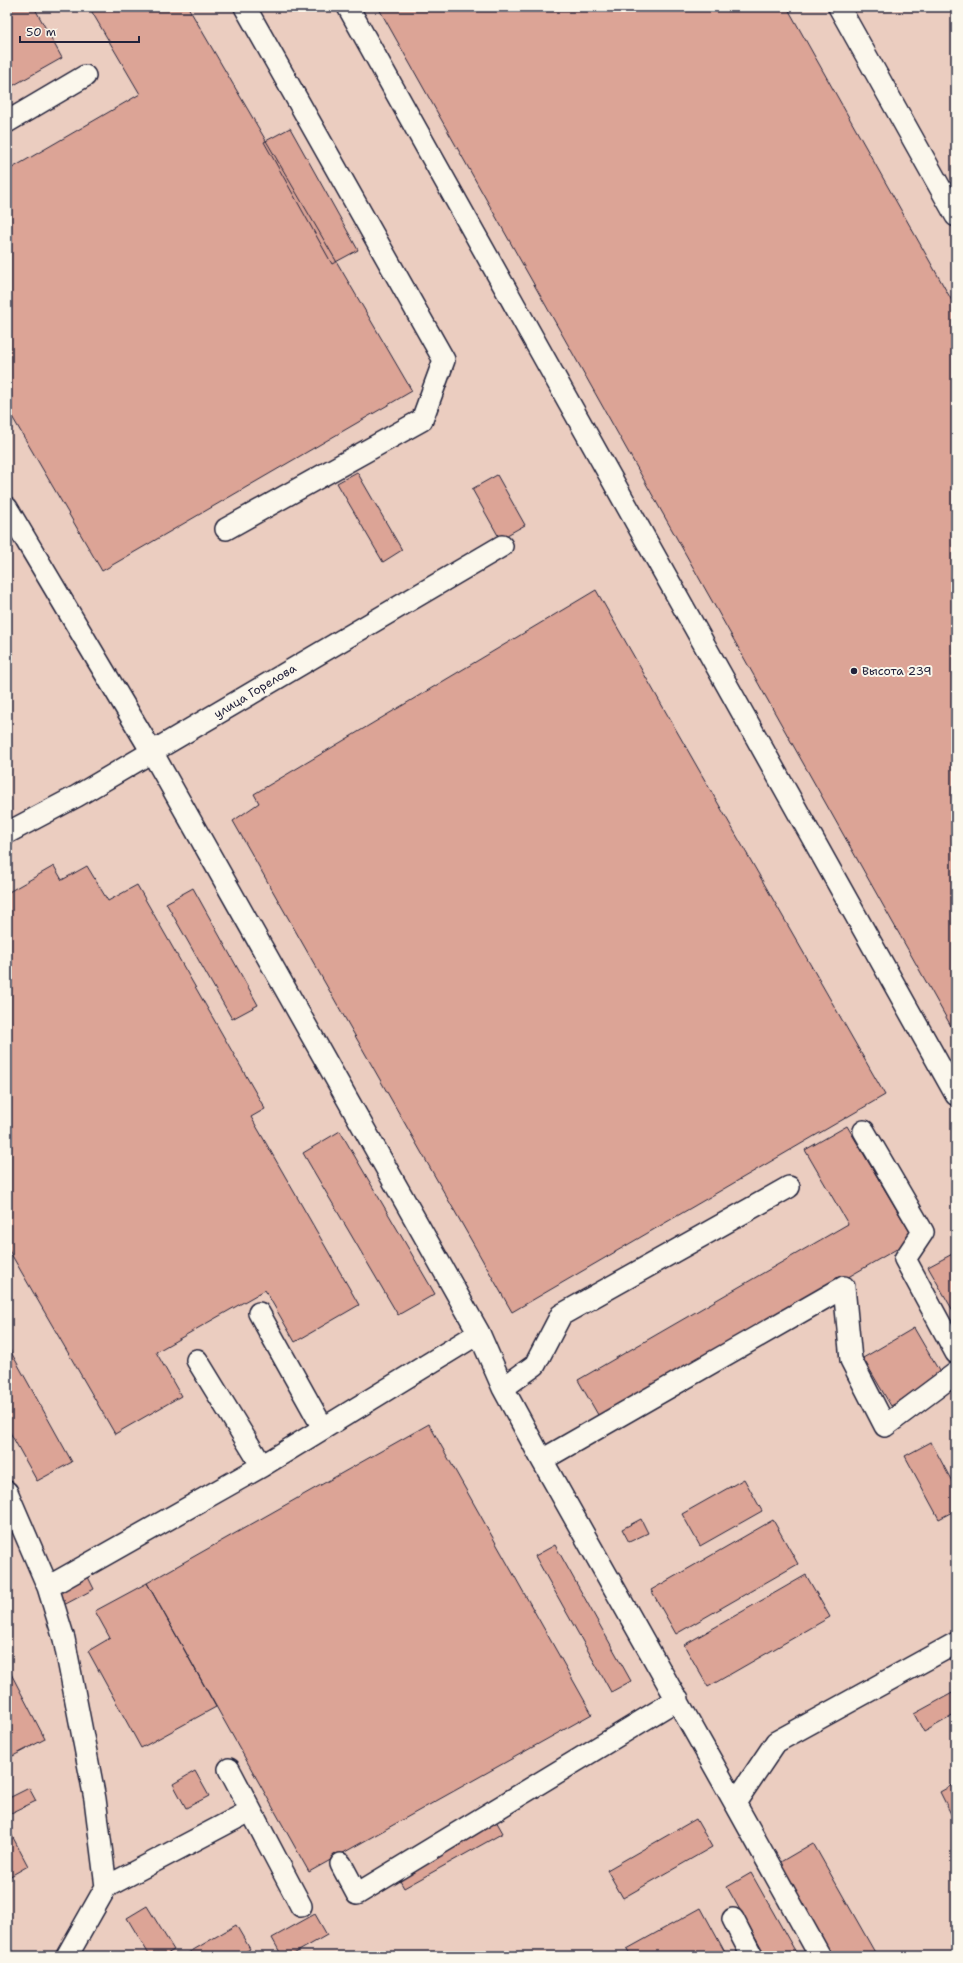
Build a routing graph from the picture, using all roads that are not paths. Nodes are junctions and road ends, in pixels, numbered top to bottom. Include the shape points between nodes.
1 (246, 7) edge
2 (348, 7) edge
3 (839, 7) edge
4 (85, 76) dead end
5 (7, 122) edge
6 (956, 216) edge
7 (7, 508) edge
8 (226, 529) dead end
9 (502, 546) dead end
10 (152, 752) junction
11 (7, 833) edge
12 (956, 1095) edge
13 (864, 1131) dead end
14 (789, 1187) dead end
15 (259, 1313) dead end
16 (479, 1334) junction
17 (956, 1353) edge
18 (197, 1360) dead end
19 (956, 1373) edge
20 (503, 1388) junction
21 (323, 1428) junction
22 (542, 1460) junction
23 (262, 1466) junction
24 (7, 1492) edge
25 (48, 1587) junction
26 (956, 1643) edge
27 (678, 1699) junction
28 (229, 1769) dead end
29 (735, 1803) junction
30 (250, 1811) junction
31 (341, 1864) dead end
32 (106, 1887) junction
33 (300, 1906) dead end
34 (733, 1919) dead end
35 (67, 1956) edge
36 (752, 1956) edge
37 (820, 1956) edge

1 - 8 street via 444,360 422,420
2 - 12 street
3 - 6 street
4 - 5 street
7 - 10 street
9 - 10 street, улица Горелова
10 - 11 street, улица Горелова
10 - 16 street
13 - 17 street via 923,1232 905,1259
14 - 20 street via 561,1315 534,1365
15 - 21 street
16 - 20 street
16 - 21 street
18 - 23 street
19 - 22 street via 886,1426 851,1360 844,1286
20 - 22 street
21 - 23 street
22 - 27 street
23 - 25 street
24 - 25 street
25 - 32 street via 64,1639 95,1799
26 - 29 street via 776,1742
27 - 29 street
27 - 31 street via 357,1894
28 - 30 street
29 - 37 street
30 - 32 street
30 - 33 street
32 - 35 street
34 - 36 street

